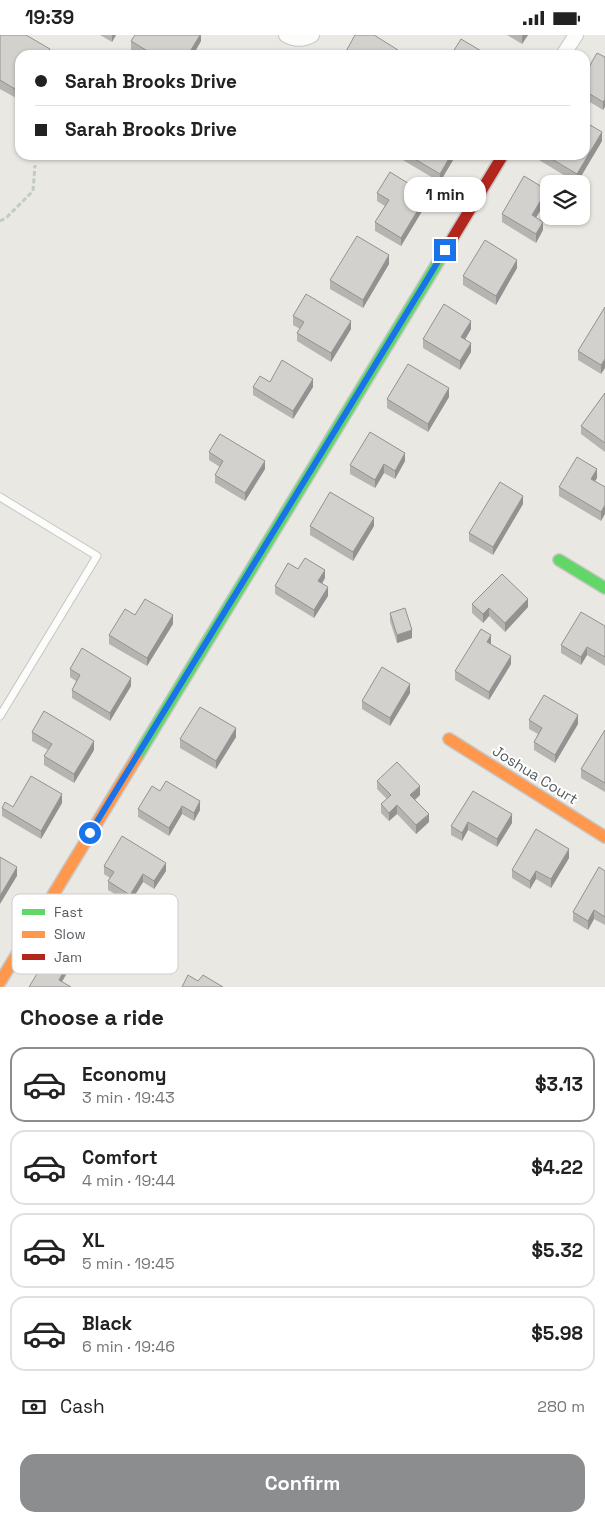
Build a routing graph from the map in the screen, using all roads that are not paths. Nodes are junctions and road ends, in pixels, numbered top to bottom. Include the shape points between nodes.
1 (576, 35) edge
2 (566, 50) edge
3 (499, 160) edge
4 (0, 497) edge
5 (559, 560) dead end
6 (605, 588) edge
7 (0, 716) edge
8 (449, 739) dead end
9 (605, 837) edge
10 (53, 894) edge
11 (12, 962) edge
12 (0, 982) edge

1 - 2 street
3 - 10 street
4 - 7 lane via 97,556
5 - 6 street
8 - 9 street, Joshua Court
11 - 12 street

